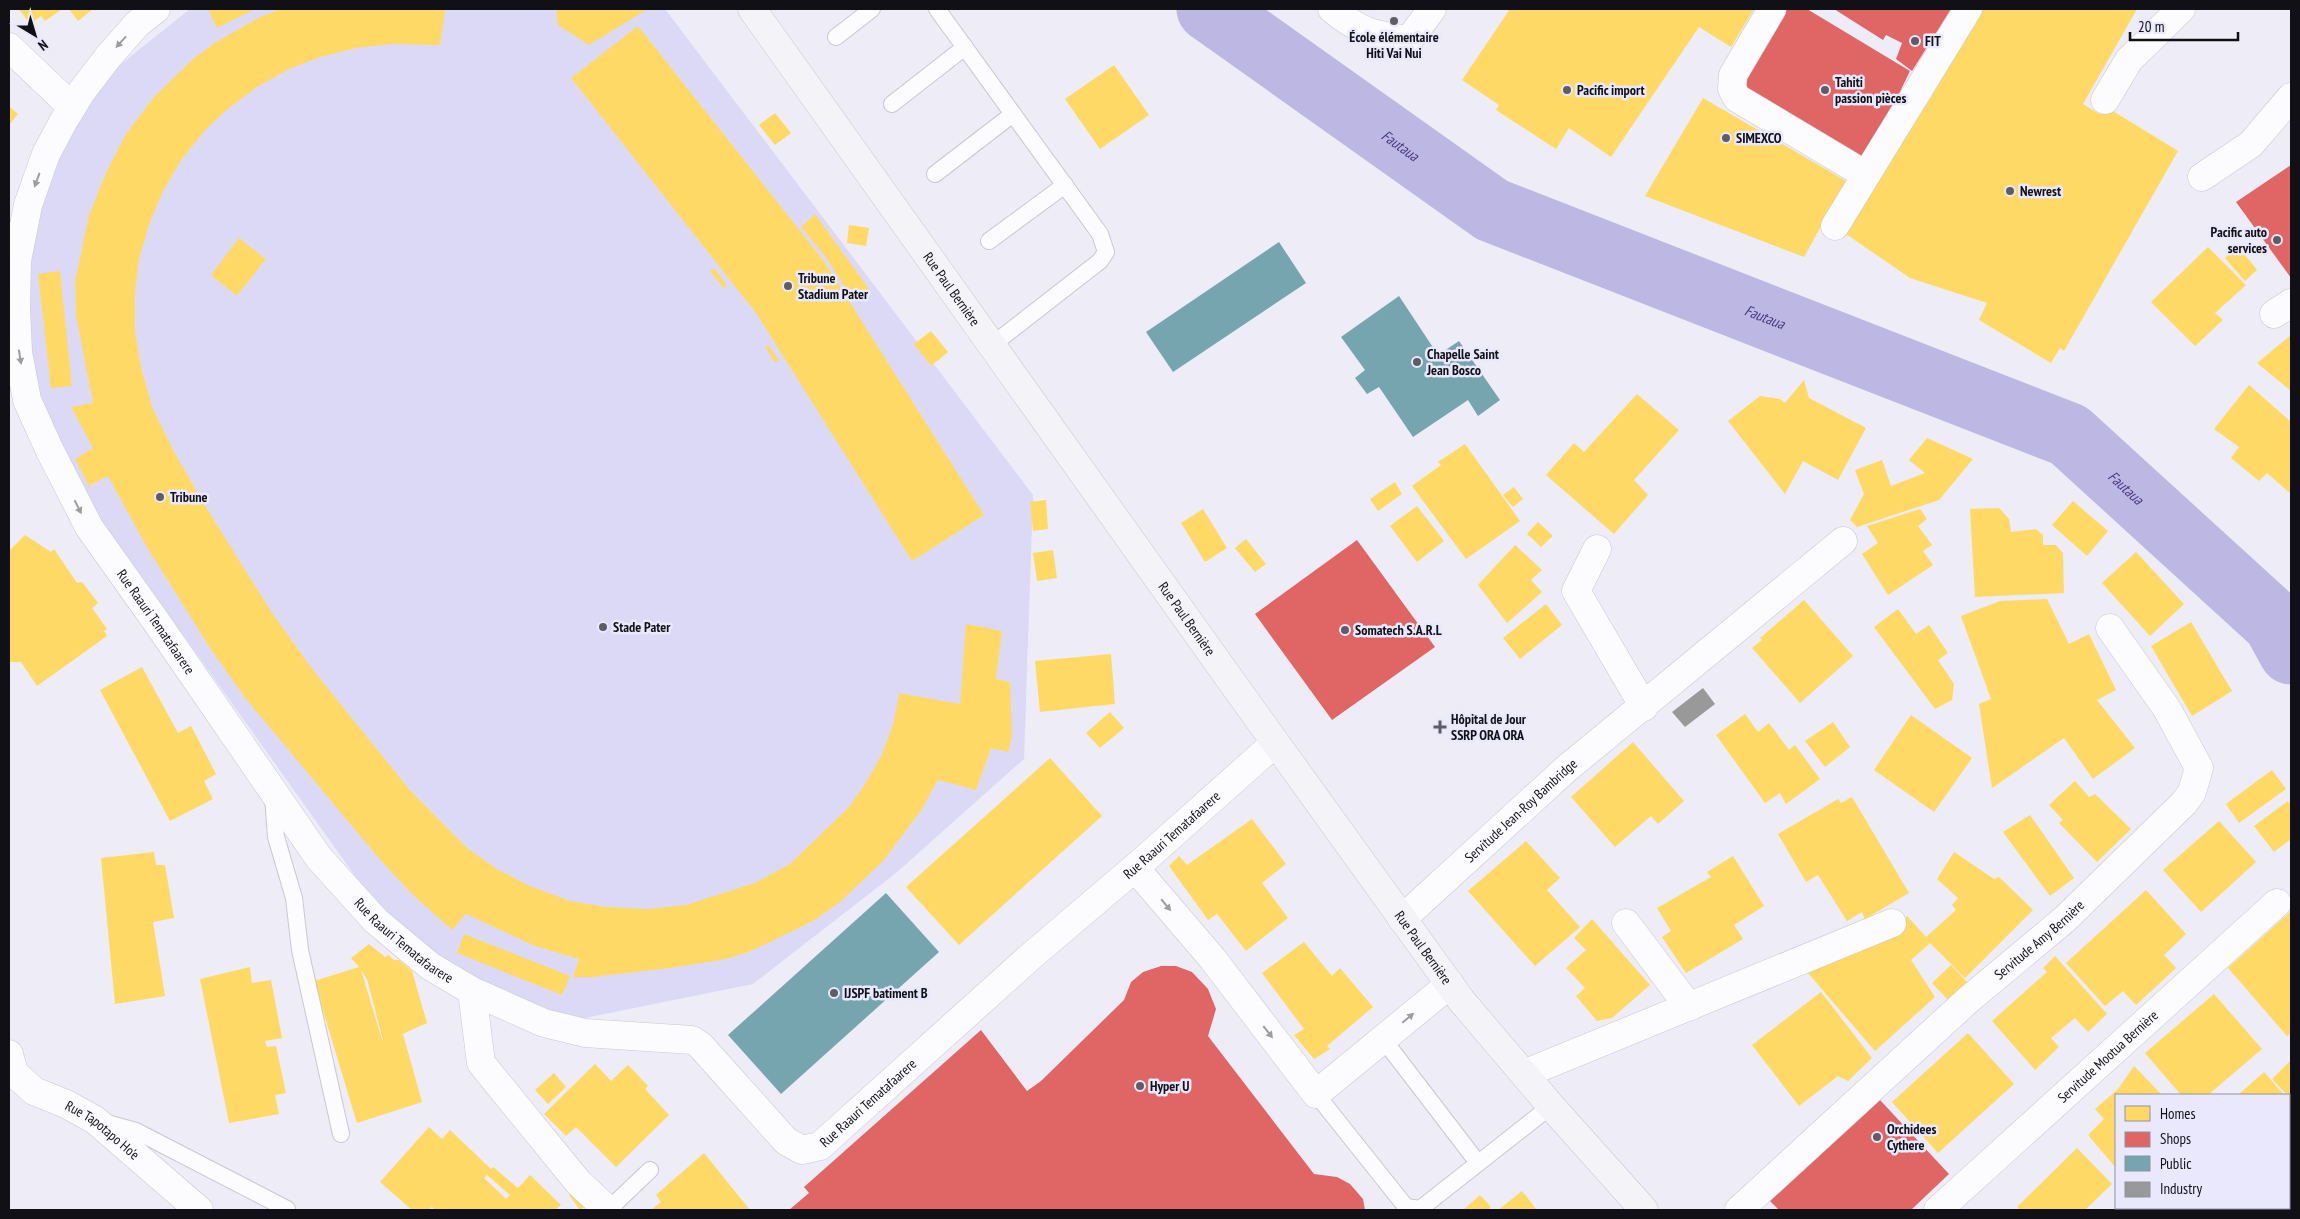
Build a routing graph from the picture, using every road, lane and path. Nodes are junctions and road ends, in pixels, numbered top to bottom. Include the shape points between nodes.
1 (156, 9) edge
2 (872, 9) edge
3 (937, 9) edge
4 (1332, 9) edge
5 (1432, 9) edge
6 (1772, 9) edge
7 (1968, 9) edge
8 (2181, 9) edge
9 (751, 10) edge
10 (836, 38) dead end
11 (9, 47) edge
12 (965, 47) junction
13 (2291, 97) edge
14 (2105, 100) dead end
15 (892, 104) dead end
16 (72, 107) junction
17 (1013, 114) junction
18 (935, 174) dead end
19 (1866, 175) junction
20 (2202, 177) dead end
21 (1064, 185) junction
22 (1835, 226) dead end
23 (989, 241) dead end
24 (992, 345) junction
25 (18, 399) edge
26 (1843, 541) dead end
27 (1597, 549) dead end
28 (2110, 628) dead end
29 (1644, 707) junction
30 (1275, 743) junction
31 (273, 792) junction
32 (1135, 868) junction
33 (2277, 902) dead end
34 (1402, 919) junction
35 (1626, 923) dead end
36 (1892, 923) dead end
37 (1450, 984) junction
38 (472, 991) junction
39 (1689, 1007) junction
40 (1383, 1039) junction
41 (9, 1054) edge
42 (1524, 1074) junction
43 (1316, 1094) junction
44 (1551, 1106) junction
45 (96, 1120) junction
46 (341, 1134) dead end
47 (1478, 1163) junction
48 (650, 1170) dead end
49 (287, 1209) dead end
50 (199, 1210) edge
51 (608, 1210) edge
52 (1644, 1210) edge
53 (1739, 1210) edge
54 (1938, 1210) edge

1 -> 16 street, Rue Raauri Tematafaarere via 108,57
2 - 10 lane
3 - 12 lane
4 - 5 street via 1350,24 1375,36 1408,40
6 - 19 street via 1732,75 1732,89 1737,98
7 - 19 street
8 - 14 street via 2129,60
9 - 24 main road, Rue Paul Bernière
11 - 16 street
12 - 15 lane
12 - 17 lane
13 - 20 street via 2251,144
16 -> 25 street, Rue Raauri Tematafaarere via 46,154 28,205 17,261
17 - 18 lane
17 - 21 lane
19 - 22 street
21 - 23 lane
21 - 24 lane via 1100,234 1106,252 1100,261
24 - 30 main road, Rue Paul Bernière
25 -> 31 street, Rue Raauri Tematafaarere via 49,449 89,527
26 - 29 street, Servitude Jean-Roy Bambridge
27 - 29 street via 1576,591
28 - 53 street, Servitude Amy Bernière via 2167,710 2199,768 2192,792 2184,804 2064,920 1968,1000
29 - 34 street, Servitude Jean-Roy Bambridge via 1566,769
30 - 32 street, Rue Raauri Tematafaarere
30 - 34 main road, Rue Paul Bernière
31 - 38 street, Rue Raauri Tematafaarere via 319,858 376,921 430,966
31 - 46 lane via 276,837 294,898 300,950
32 - 38 street, Rue Raauri Tematafaarere via 1030,957 820,1146 802,1150 786,1141 692,1040 585,1032 544,1023
32 -> 43 street via 1212,958
33 - 54 street, Servitude Mootua Bernière
34 - 37 main road, Rue Paul Bernière
35 - 39 street
36 - 39 street
40 -> 37 street
37 - 42 main road, Rue Paul Bernière
38 - 51 street via 482,1063 578,1182
39 - 42 street
40 - 43 street
40 - 47 lane
41 - 45 street, Rue Tapotapo Ho'e via 14,1073 34,1091
42 - 44 main road, Rue Paul Bernière
43 - 47 lane via 1406,1207 1420,1209
44 - 47 lane
44 - 52 main road, Rue Paul Bernière
45 - 49 lane via 136,1131
45 - 50 street, Rue Tapotapo Ho'e
48 - 51 lane

